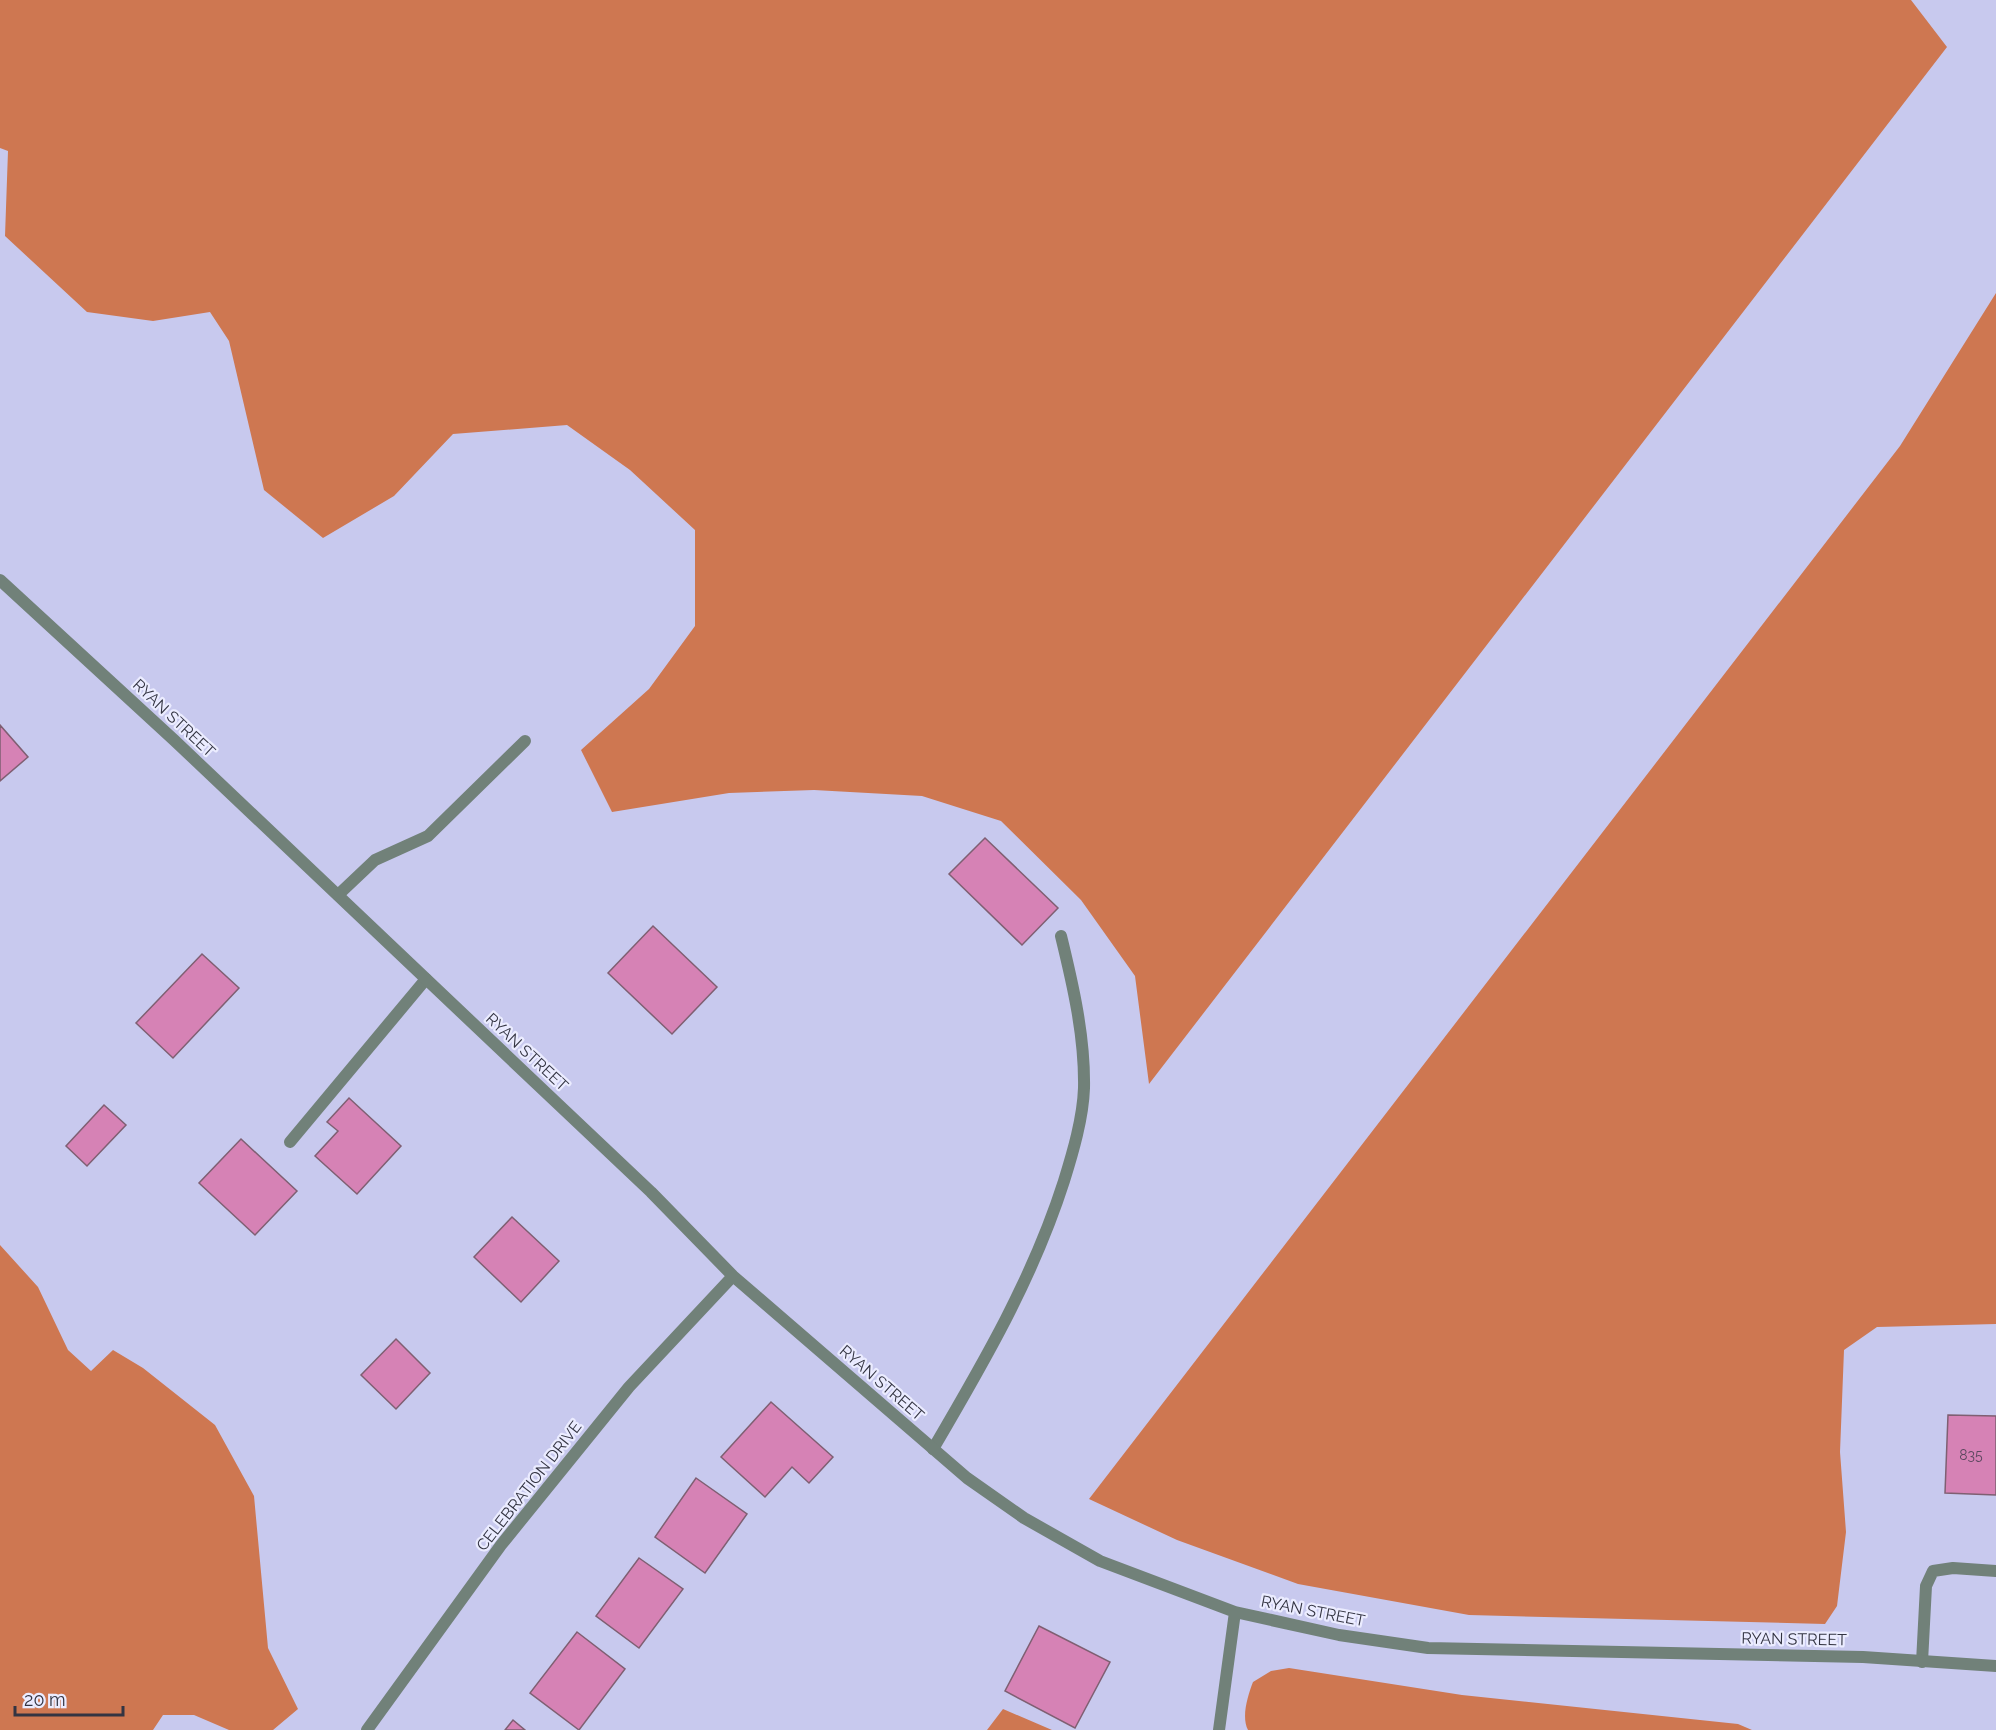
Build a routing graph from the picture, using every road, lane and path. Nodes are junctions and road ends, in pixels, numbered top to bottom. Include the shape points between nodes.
1 (0, 580) edge
2 (525, 741) dead end
3 (338, 895) junction
4 (1061, 936) dead end
5 (426, 979) junction
6 (290, 1142) dead end
7 (733, 1276) junction
8 (933, 1449) junction
9 (1996, 1571) edge
10 (1235, 1612) junction
11 (1922, 1662) junction
12 (1996, 1666) edge
13 (368, 1730) edge
14 (1219, 1730) edge

1 - 3 street, RYAN STREET
2 - 3 street via 428,836 375,860
3 - 5 street, RYAN STREET
4 - 8 street via 1079,1028 1084,1089 1074,1149 1031,1269 998,1338
5 - 6 street
5 - 7 street, RYAN STREET via 651,1192
7 - 8 street, RYAN STREET
7 - 13 street, CELEBRATION DRIVE via 628,1387 501,1545
8 - 10 street, RYAN STREET via 1024,1518 1100,1561
9 - 11 street via 1933,1571 1926,1586
10 - 11 street, RYAN STREET via 1339,1635 1428,1648 1863,1657
10 - 14 street
11 - 12 street, RYAN STREET

